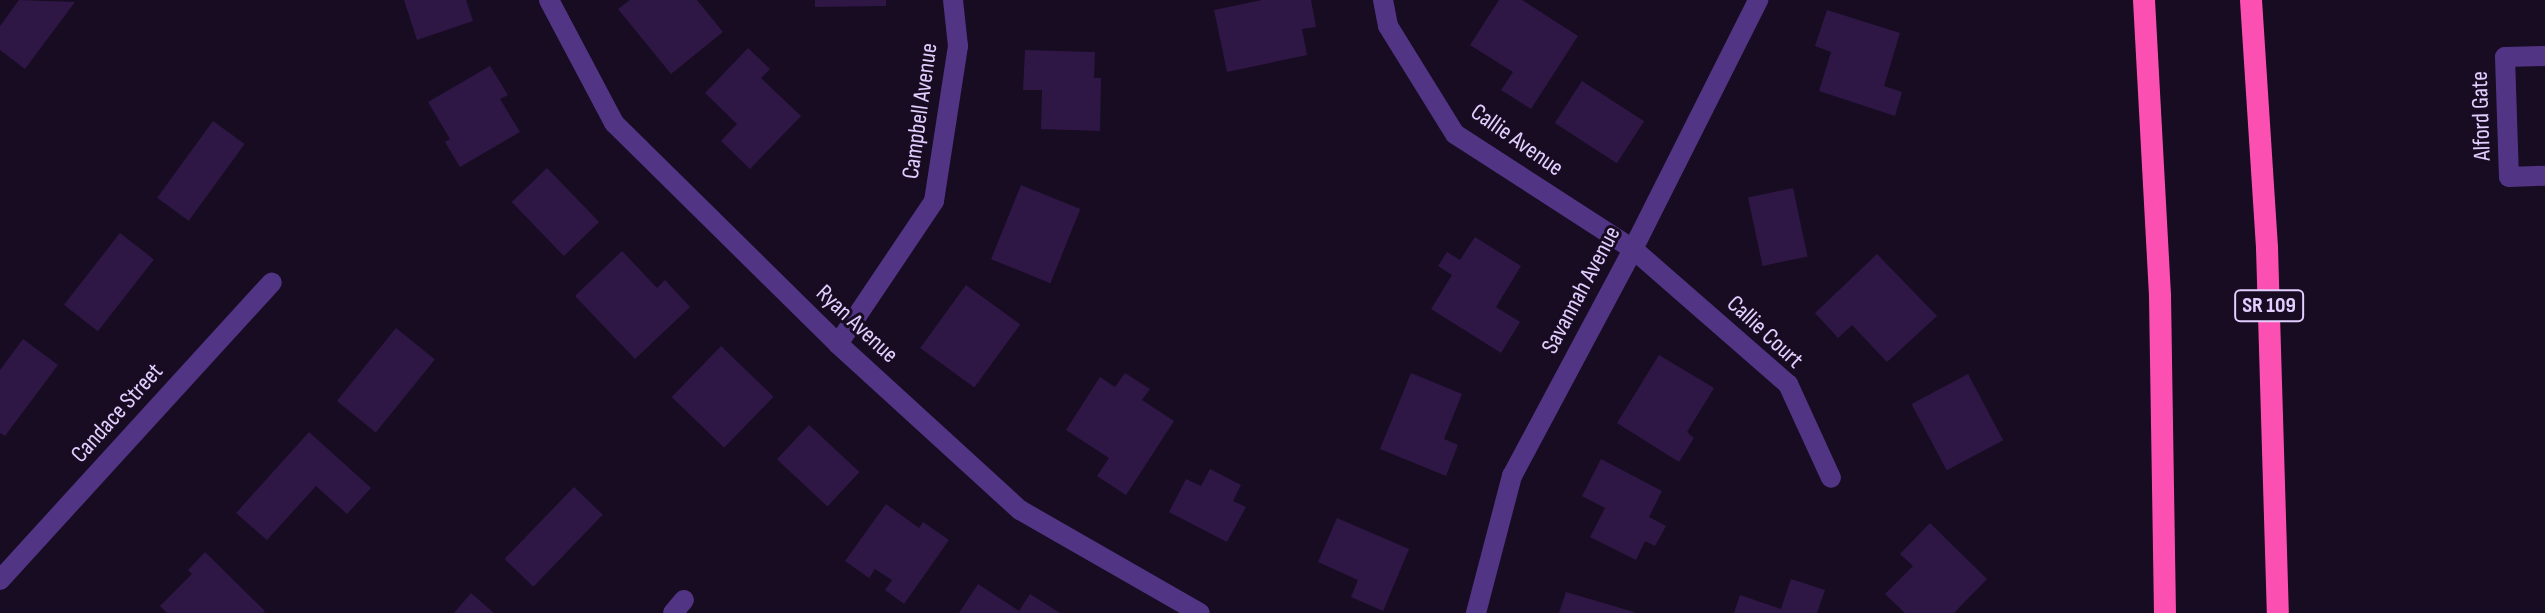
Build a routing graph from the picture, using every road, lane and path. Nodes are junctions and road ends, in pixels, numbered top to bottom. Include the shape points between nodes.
1 (549, 0) edge
2 (953, 0) edge
3 (1383, 0) edge
4 (1758, 0) edge
5 (2144, 0) edge
6 (2251, 0) edge
7 (2545, 56) edge
8 (2545, 176) edge
9 (1633, 249) junction
10 (272, 282) dead end
11 (838, 344) junction
12 (1831, 478) dead end
13 (0, 580) edge
14 (1200, 613) edge
15 (1476, 613) edge
16 (2165, 613) edge
17 (2278, 613) edge

1 - 11 street, Ryan Avenue via 614,123
2 - 11 street, Campbell Avenue via 958,46 934,201
3 - 9 street, Callie Avenue via 1388,26 1455,134
4 - 9 street, Savannah Avenue
5 - 16 highway via 2160,296
6 - 17 highway, SR 109 via 2267,248
7 - 8 street, Alford Gate via 2505,57 2509,177
9 - 12 street, Callie Court via 1788,384
9 - 15 street, Savannah Avenue via 1512,476
10 - 13 street, Candace Street
11 - 14 street, Ryan Avenue via 1020,510

